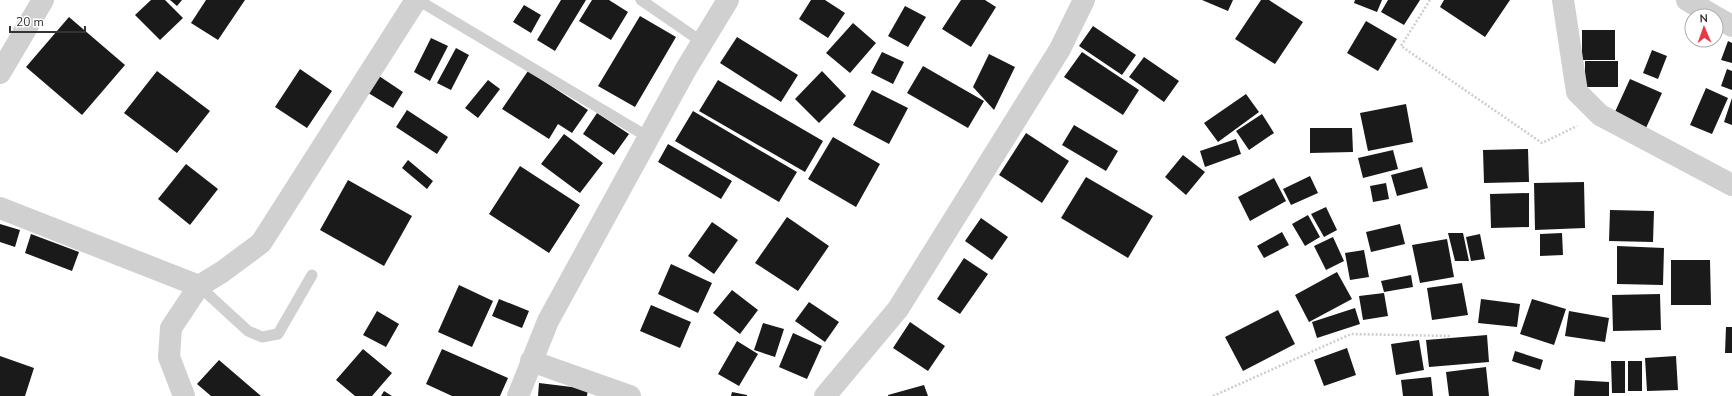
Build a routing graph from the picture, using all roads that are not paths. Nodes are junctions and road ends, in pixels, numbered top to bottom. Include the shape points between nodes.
1 (43, 0) edge
2 (417, 0) edge
3 (641, 0) edge
4 (728, 0) edge
5 (1084, 0) edge
6 (1563, 0) edge
7 (1687, 0) edge
8 (1701, 8) edge
9 (702, 42) junction
10 (0, 73) edge
11 (648, 137) junction
12 (1732, 185) edge
13 (0, 208) edge
14 (312, 275) dead end
15 (199, 286) junction
16 (531, 361) junction
17 (184, 396) edge
18 (518, 396) edge
19 (630, 396) edge
20 (825, 396) edge

1 - 10 street
2 - 11 lane
2 - 15 street via 261,243
3 - 9 lane
4 - 9 street
5 - 20 street via 1060,49 898,310
6 - 12 street via 1577,92 1600,115
7 - 8 street
9 - 11 street
11 - 16 street via 548,321
13 - 15 street
14 - 15 lane via 278,334 262,338 248,330
15 - 17 street via 171,328 169,357
16 - 18 street
16 - 19 street

